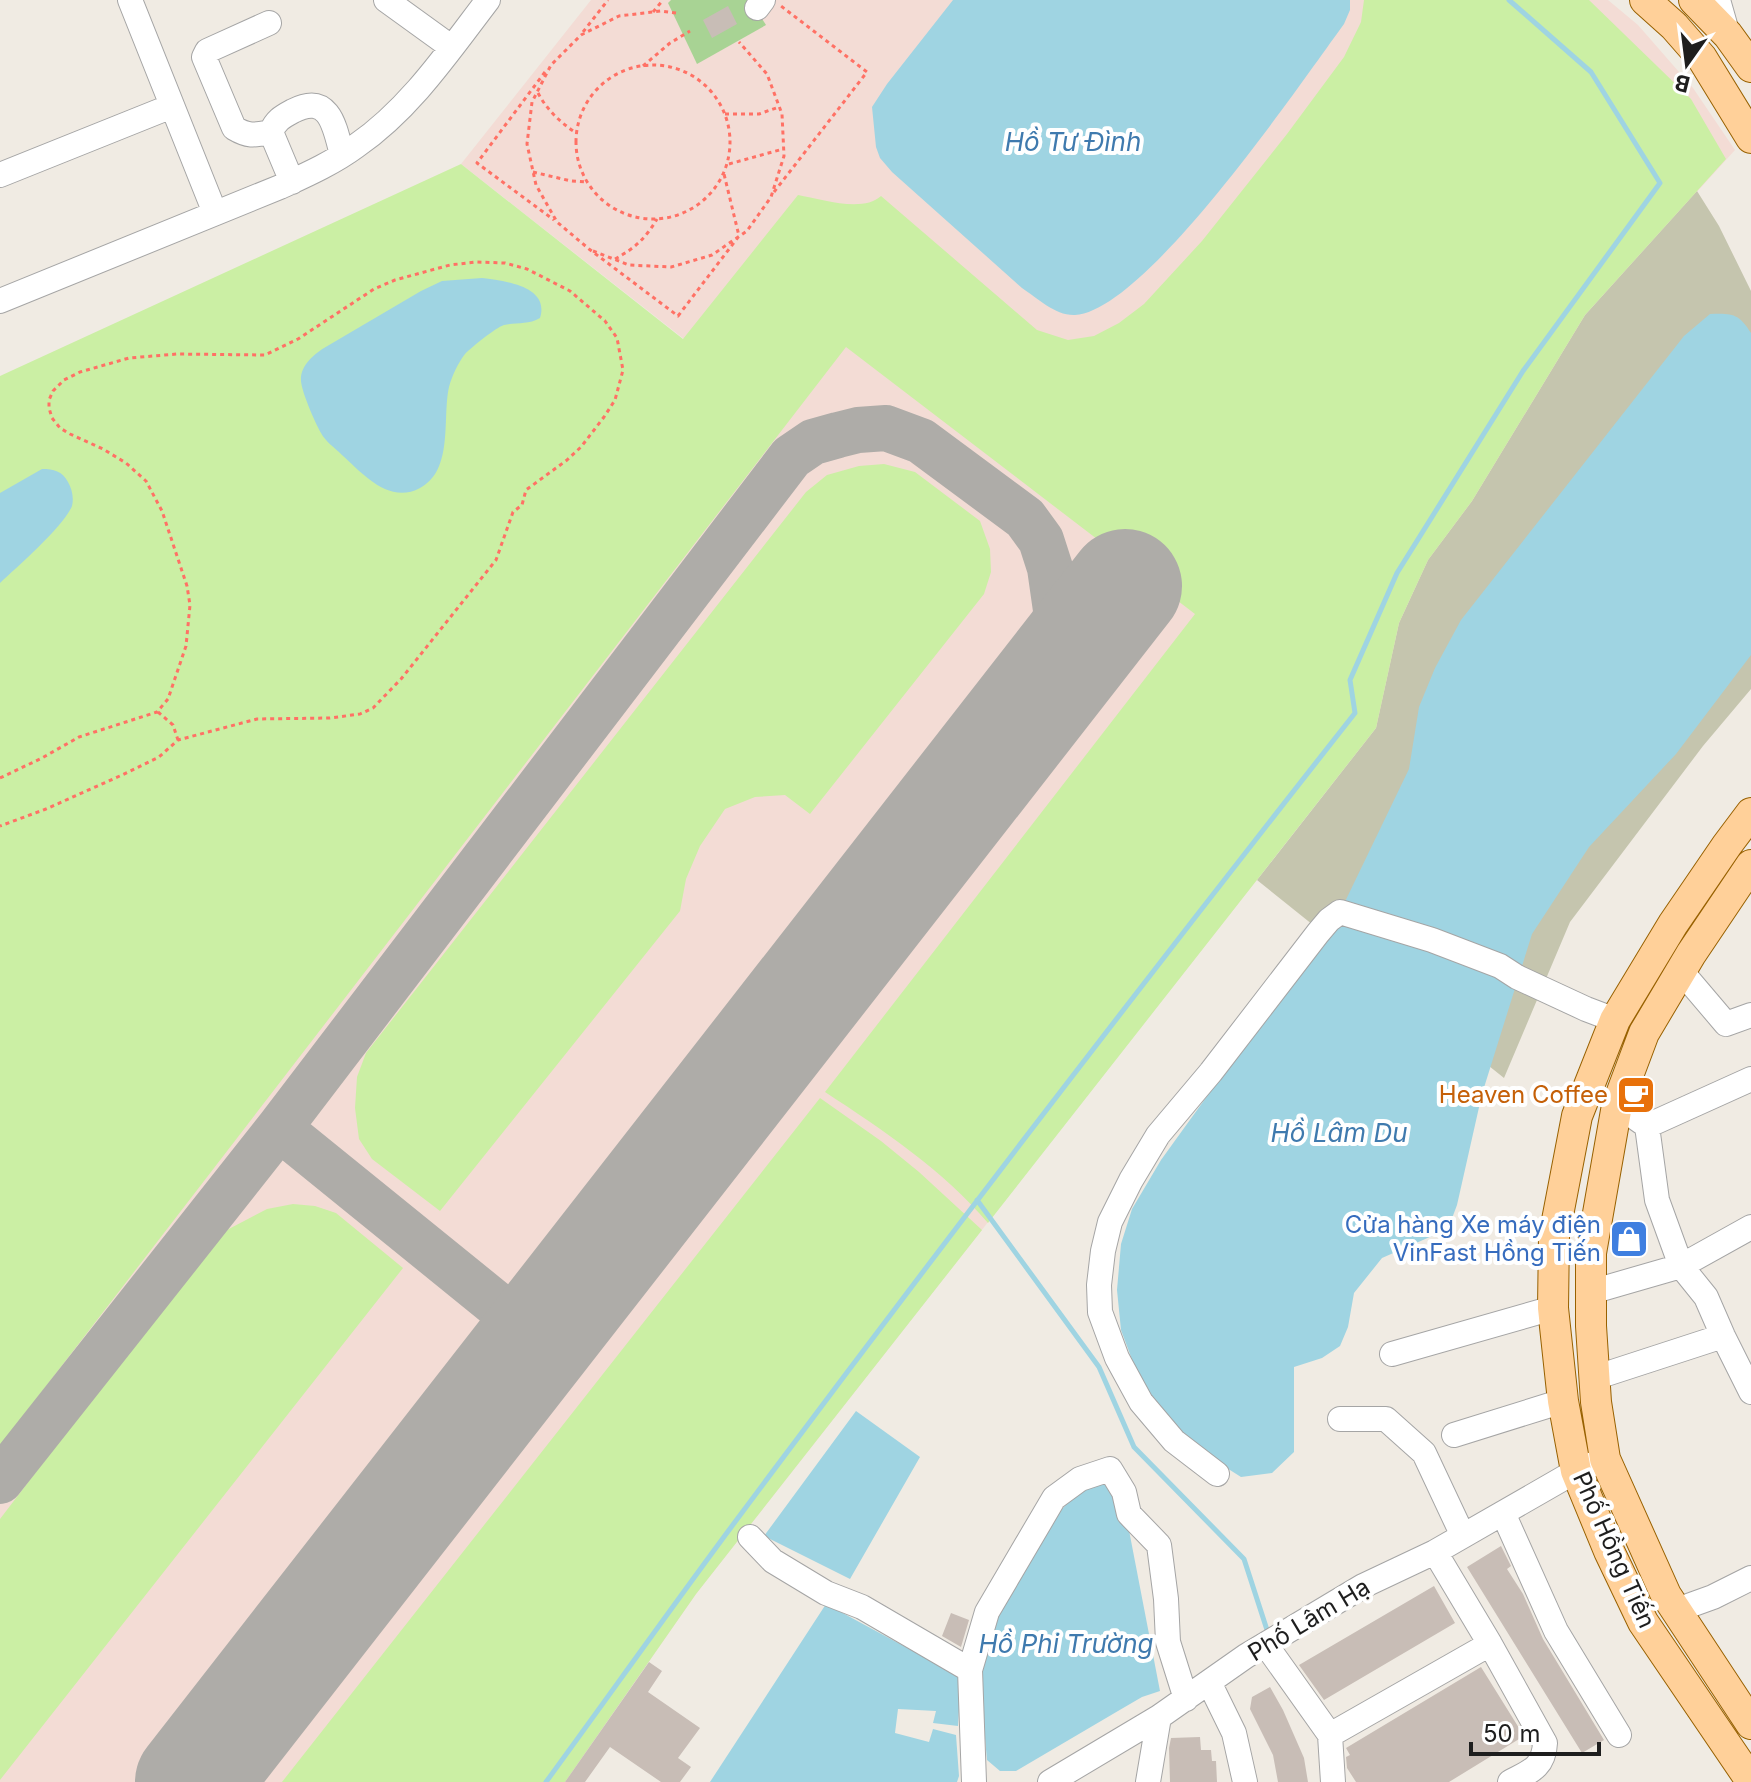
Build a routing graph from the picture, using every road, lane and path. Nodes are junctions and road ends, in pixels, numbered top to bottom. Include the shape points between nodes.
1 (130, 0) edge
2 (386, 0) edge
3 (488, 0) edge
4 (608, 0) edge
5 (663, 0) edge
6 (1645, 0) edge
7 (1694, 0) edge
8 (1718, 0) edge
9 (764, 3) edge
10 (653, 12) junction
11 (676, 13) dead end
12 (269, 23) dead end
13 (690, 31) dead end
14 (581, 35) junction
15 (1728, 35) junction
16 (739, 42) dead end
17 (451, 47) junction
18 (551, 65) junction
19 (643, 66) junction
20 (1751, 67) edge
21 (537, 92) junction
22 (172, 106) junction
23 (779, 107) junction
24 (725, 114) junction
25 (271, 132) junction
26 (576, 133) junction
27 (1751, 138) edge
28 (783, 149) junction
29 (342, 155) junction
30 (728, 164) junction
31 (533, 172) junction
32 (724, 174) junction
33 (0, 175) edge
34 (292, 182) junction
35 (586, 182) junction
36 (772, 195) junction
37 (215, 213) junction
38 (657, 219) junction
39 (557, 222) junction
40 (739, 236) junction
41 (589, 249) junction
42 (615, 259) junction
43 (0, 301) edge
44 (157, 712) junction
45 (178, 740) junction
46 (0, 778) edge
47 (1751, 813) edge
48 (0, 826) edge
49 (1751, 865) edge
50 (1681, 971) junction
51 (1751, 1015) edge
52 (1615, 1020) junction
53 (1751, 1079) edge
54 (1617, 1105) junction
55 (1647, 1126) junction
56 (1751, 1227) edge
57 (1681, 1266) junction
58 (1591, 1292) junction
59 (1553, 1308) junction
60 (1723, 1336) junction
61 (1392, 1354) dead end
62 (1594, 1378) junction
63 (1751, 1392) edge
64 (1563, 1401) junction
65 (1340, 1419) dead end
66 (1454, 1435) dead end
67 (1605, 1459) junction
68 (1576, 1471) junction
69 (1217, 1474) dead end
70 (1503, 1513) junction
71 (1463, 1536) junction
72 (750, 1537) dead end
73 (1435, 1552) junction
74 (1751, 1578) edge
75 (1677, 1610) junction
76 (1490, 1644) junction
77 (1266, 1645) junction
78 (970, 1670) junction
79 (1209, 1682) junction
80 (1186, 1699) junction
81 (1159, 1717) junction
82 (1751, 1724) edge
83 (1330, 1735) junction
84 (1619, 1735) dead end
85 (1751, 1781) edge
86 (974, 1782) edge
87 (1050, 1782) edge
88 (1148, 1782) edge
89 (1245, 1782) edge
90 (1333, 1782) edge
91 (1510, 1782) edge

1 - 22 street
2 - 17 street
3 - 17 street
4 - 14 path
5 - 10 path
6 - 27 main road via 1702,58
7 - 15 main road
8 - 15 street
9 - 36 path via 867,72
10 - 11 path
10 - 14 path via 619,16
12 - 25 street via 204,57 234,128 252,136
13 - 19 path
14 - 18 path
15 - 20 main road
16 - 23 path via 767,74
17 - 29 street via 391,118
18 - 21 path
18 - 39 path via 477,163
19 - 24 path via 669,67 693,76 712,92
19 - 26 path via 619,73 598,88 583,109
21 - 26 path via 559,121
21 - 31 path via 527,144
22 - 33 street
22 - 37 street
23 - 24 path via 759,114
23 - 28 path
24 - 30 path via 731,139
25 - 29 street via 278,119 311,104 329,116
25 - 34 street
26 - 35 path via 577,159
28 - 30 path
28 - 36 path
29 - 34 street
30 - 32 path
31 - 35 path
31 - 39 path
32 - 38 path via 699,205 676,217
32 - 40 path
34 - 37 street
35 - 38 path via 603,202 625,215
36 - 40 path
37 - 43 street
38 - 42 path via 646,237
39 - 41 path
40 - 41 path via 678,316
40 - 42 path via 712,255 671,267
41 - 42 path
44 - 45 path via 173,725
44 - 45 path via 168,699 186,646 190,605 184,577 146,481 52,418 49,400 64,380 129,358 265,355 374,289 476,262 527,269 570,291 605,321 617,338 623,370 615,400 581,447 526,490 496,560 386,696 360,714 257,719
44 - 46 path via 79,737
45 - 48 path via 159,757 122,775
47 - 52 main road, Phố Hồng Tiến via 1673,924
49 - 50 main road, Phố Hồng Tiến
50 - 51 street via 1726,1024
50 - 54 main road, Phố Hồng Tiến via 1644,1033
52 - 59 main road, Phố Hồng Tiến via 1577,1116 1554,1236
52 - 69 street via 1432,940 1340,912 1329,920 1158,1135 1110,1222 1103,1251 1100,1312 1117,1358 1141,1402 1174,1441
53 - 55 street
54 - 55 street
54 - 58 main road, Phố Hồng Tiến via 1591,1253
55 - 57 street via 1657,1200
56 - 57 street
57 - 58 street
57 - 60 street via 1706,1297
58 - 62 main road, Phố Hồng Tiến
59 - 61 street
59 - 64 main road, Phố Hồng Tiến
60 - 62 street
60 - 63 street
62 - 67 main road, Phố Hồng Tiến
64 - 66 street
64 - 68 main road, Phố Hồng Tiến
65 - 71 street via 1386,1419 1424,1453
67 - 68 street, Phố Lâm Hạ
67 - 75 main road, Phố Hồng Tiến
68 - 70 street, Phố Lâm Hạ
68 - 85 main road, Phố Hồng Tiến via 1643,1622
70 - 71 street, Phố Lâm Hạ
70 - 84 street via 1556,1631
71 - 73 street, Phố Lâm Hạ
72 - 78 street via 773,1561
73 - 76 street
73 - 77 street, Phố Lâm Hạ via 1363,1586
74 - 75 street
75 - 82 main road, Phố Hồng Tiến
76 - 83 street
76 - 91 street via 1545,1743 1543,1759 1535,1768
77 - 79 street, Phố Lâm Hạ
77 - 83 street
78 - 80 street via 987,1612 1054,1498 1080,1479 1110,1469 1129,1514 1159,1545 1168,1642
78 - 86 street
79 - 80 street, Phố Lâm Hạ
79 - 89 street via 1234,1733
80 - 81 street, Phố Lâm Hạ
81 - 87 street, Phố Lâm Hạ
81 - 88 street
83 - 90 street

